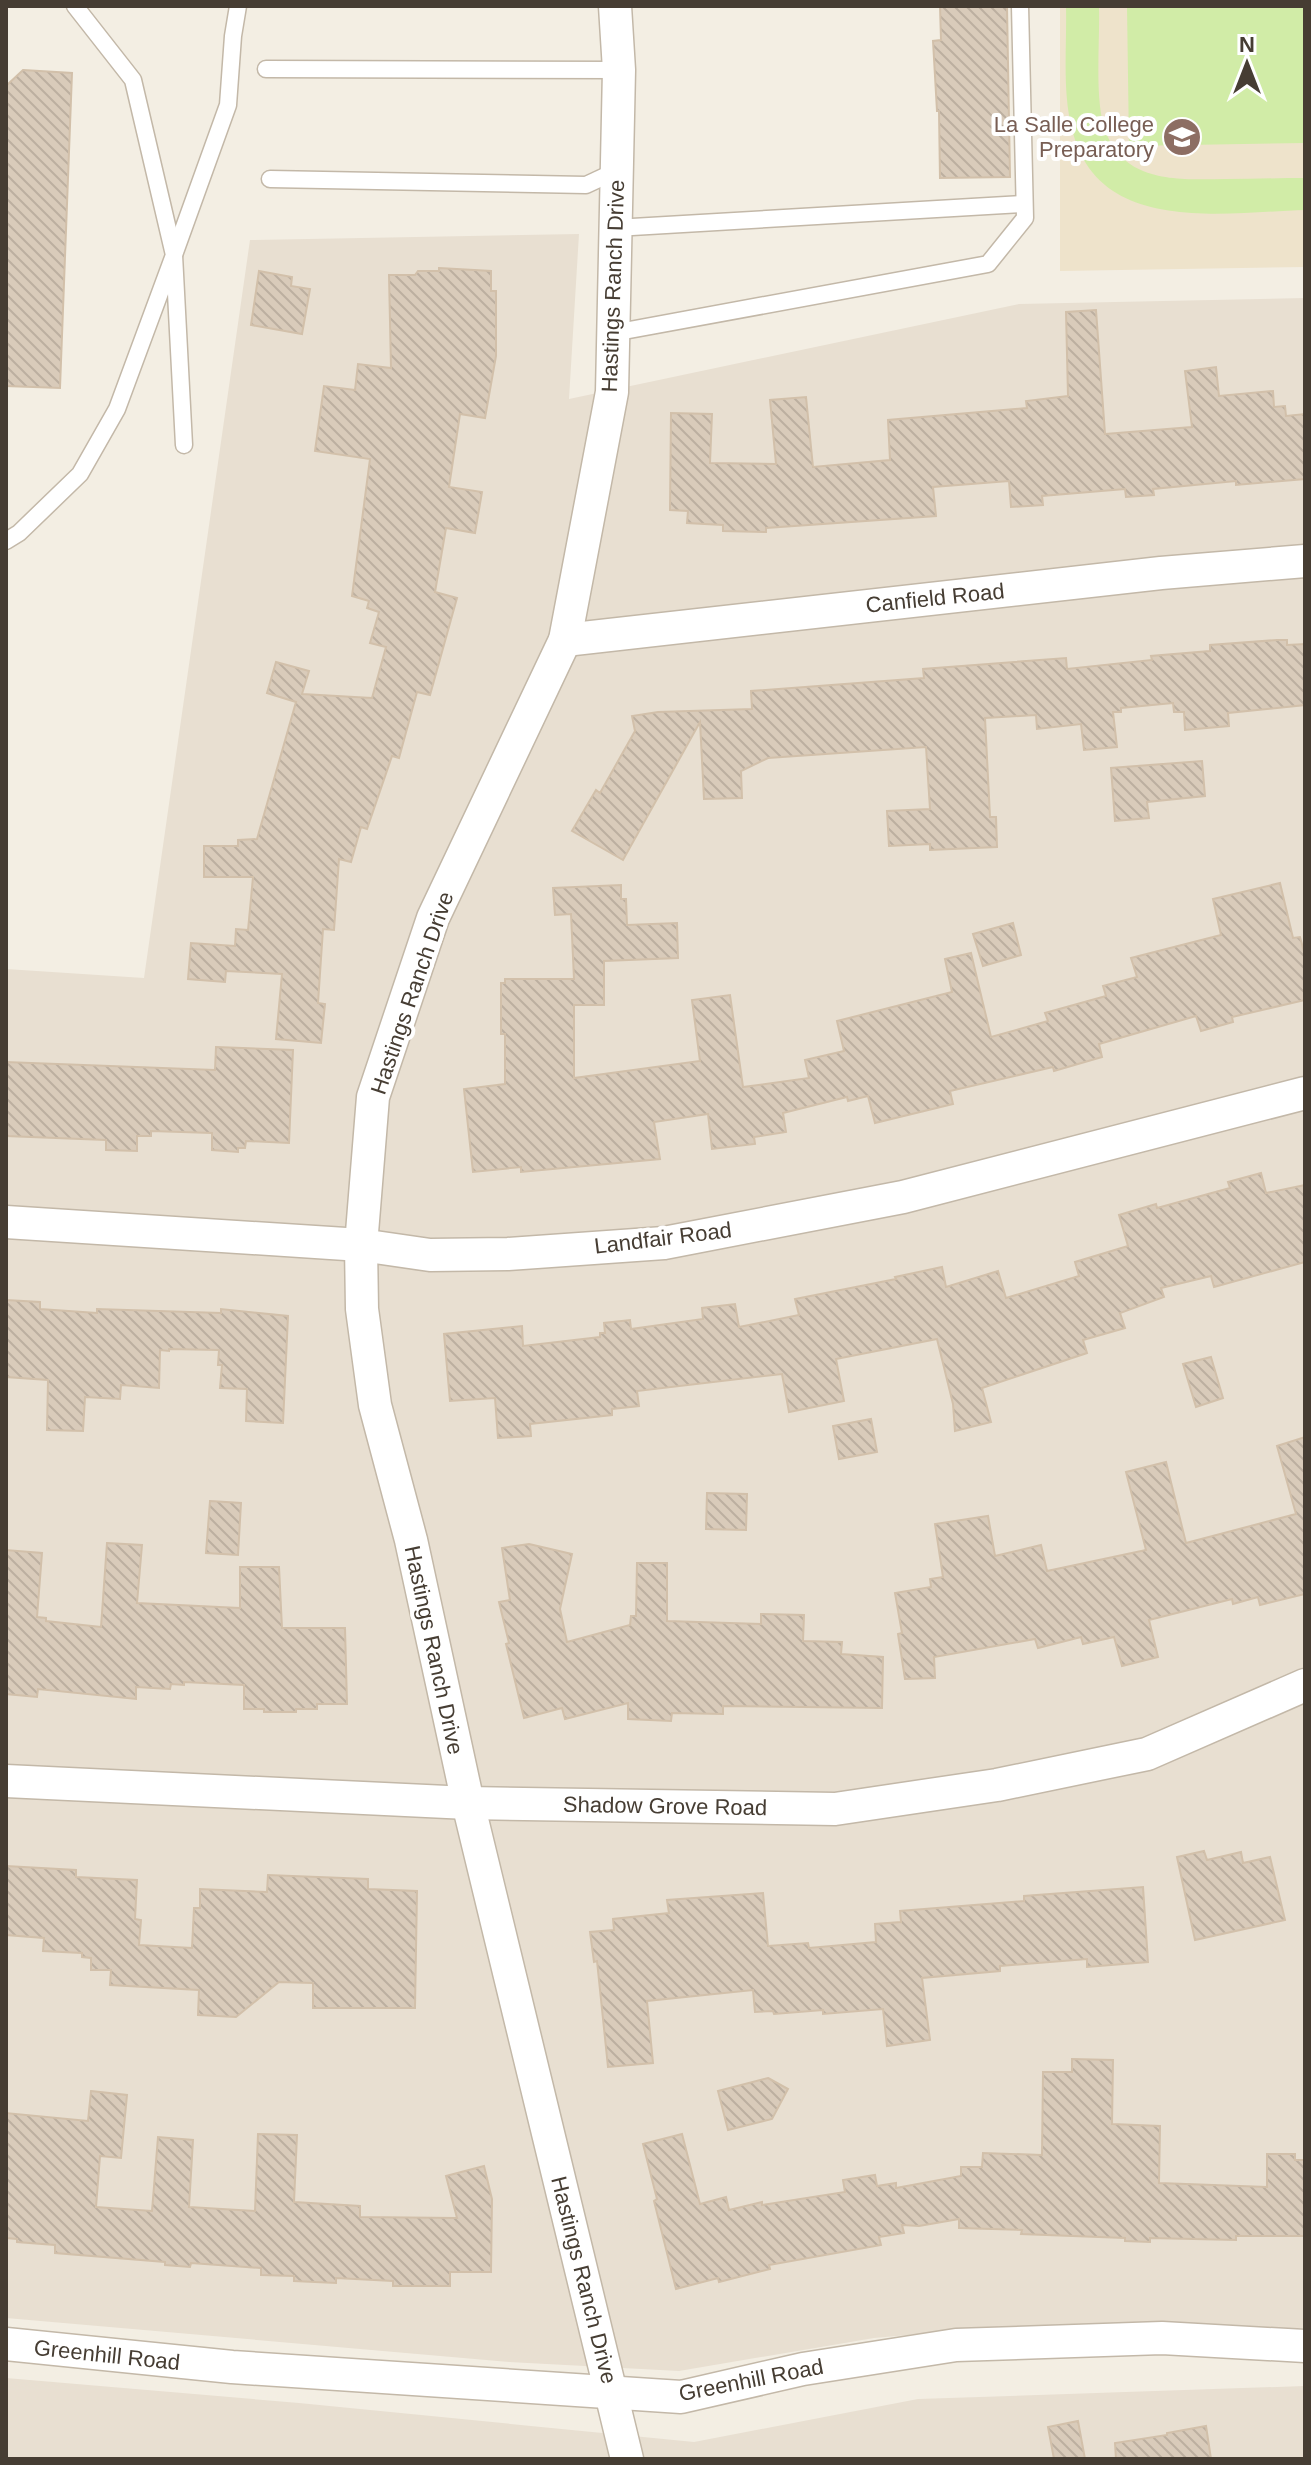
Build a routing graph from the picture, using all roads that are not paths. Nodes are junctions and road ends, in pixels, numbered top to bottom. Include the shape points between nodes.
1 (75, 6) edge
2 (238, 6) edge
3 (615, 6) edge
4 (1020, 6) edge
5 (266, 69) dead end
6 (619, 70) junction
7 (616, 171) junction
8 (270, 179) dead end
9 (1023, 204) junction
10 (615, 228) junction
11 (174, 255) junction
12 (613, 333) junction
13 (184, 445) dead end
14 (6, 541) edge
15 (1305, 561) edge
16 (565, 640) junction
17 (1305, 1093) edge
18 (6, 1222) edge
19 (361, 1245) junction
20 (1305, 1685) edge
21 (6, 1781) edge
22 (468, 1803) junction
23 (6, 2344) edge
24 (1305, 2346) edge
25 (611, 2392) junction
26 (627, 2459) edge

1 - 11 lane via 133,80
2 - 11 lane via 228,105
3 - 6 street, Hastings Ranch Drive
4 - 9 lane
5 - 6 lane
6 - 7 street, Hastings Ranch Drive
7 - 8 lane via 586,185
7 - 10 street, Hastings Ranch Drive
9 - 10 lane
9 - 12 lane via 1025,218 988,264
10 - 12 street, Hastings Ranch Drive
11 - 13 lane
11 - 14 lane via 117,409 80,474
12 - 16 street, Hastings Ranch Drive via 612,392
15 - 16 street, Canfield Road
16 - 19 street, Hastings Ranch Drive via 433,918 373,1097
17 - 19 street, Landfair Road via 903,1197 664,1243 430,1255
18 - 19 street, Landfair Road
19 - 22 street, Hastings Ranch Drive via 362,1309 375,1405 411,1540
20 - 22 street, Shadow Grove Road via 1147,1754 997,1785 835,1809
21 - 22 street, Shadow Grove Road
22 - 25 street, Hastings Ranch Drive
23 - 25 street, Greenhill Road via 232,2367
24 - 25 street, Greenhill Road via 1162,2338 956,2345 803,2369 681,2397
25 - 26 street, Hastings Ranch Drive

